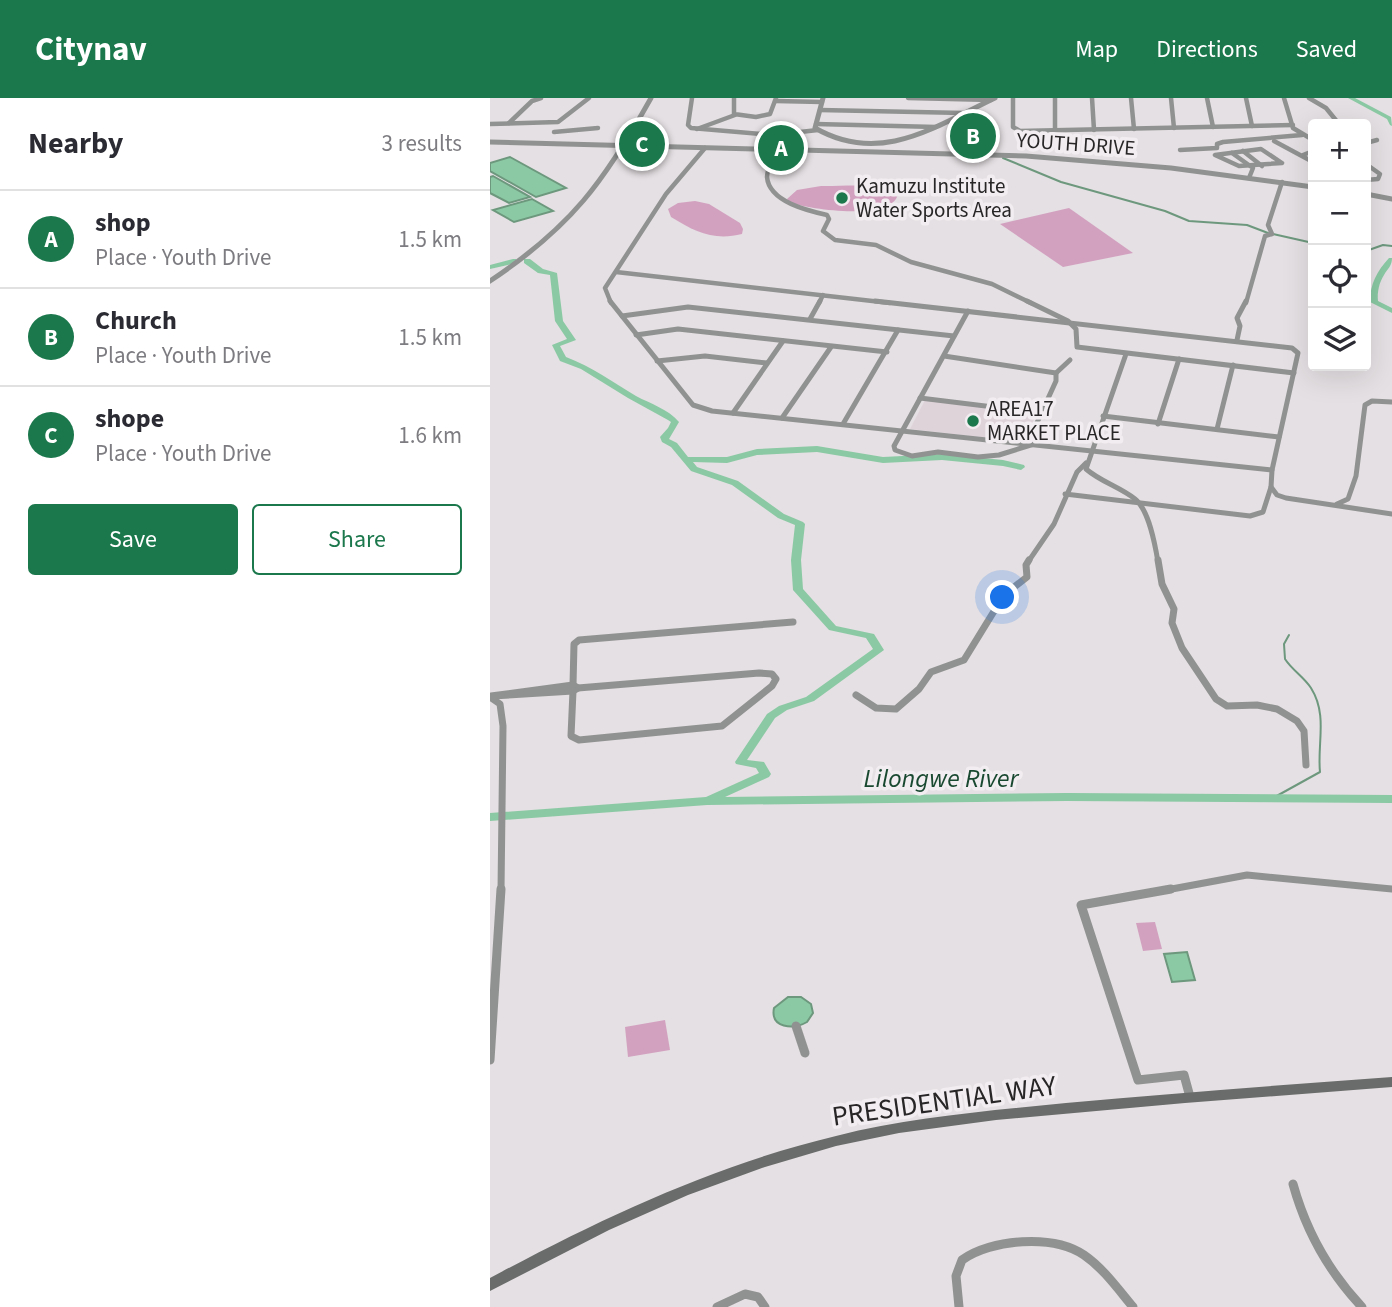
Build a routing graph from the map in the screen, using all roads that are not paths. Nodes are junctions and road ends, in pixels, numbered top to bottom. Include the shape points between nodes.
1 (541, 98) edge
2 (589, 98) edge
3 (652, 98) edge
4 (692, 98) edge
5 (734, 98) edge
6 (908, 98) edge
7 (1013, 98) edge
8 (1055, 98) edge
9 (1092, 98) edge
10 (1131, 98) edge
11 (1171, 98) edge
12 (1207, 98) edge
13 (1246, 98) edge
14 (1284, 98) edge
15 (1309, 98) edge
16 (776, 99) edge
17 (993, 99) edge
18 (823, 100) edge
19 (820, 110) junction
20 (964, 113) junction
21 (735, 115) junction
22 (1335, 119) edge
23 (561, 121) junction
24 (490, 124) edge
25 (508, 124) junction
26 (1293, 125) junction
27 (1252, 126) junction
28 (817, 127) junction
29 (936, 127) junction
30 (1213, 127) junction
31 (598, 128) dead end
32 (1174, 128) junction
33 (697, 129) junction
34 (1134, 129) junction
35 (577, 130) junction
36 (1094, 130) junction
37 (1055, 131) junction
38 (554, 132) dead end
39 (1302, 135) junction
40 (1308, 138) edge
41 (1265, 139) junction
42 (1377, 140) dead end
43 (490, 142) edge
44 (862, 142) junction
45 (1371, 142) edge
46 (625, 146) junction
47 (705, 148) junction
48 (776, 150) junction
49 (1180, 150) dead end
50 (863, 151) junction
51 (1308, 153) edge
52 (1269, 154) junction
53 (1303, 155) junction
54 (1251, 157) junction
55 (1239, 158) junction
56 (1274, 158) junction
57 (1308, 158) edge
58 (1225, 162) junction
59 (1263, 166) junction
60 (1371, 166) edge
61 (1253, 169) junction
62 (1249, 178) junction
63 (1371, 180) edge
64 (1282, 182) junction
65 (1308, 186) edge
66 (1371, 195) edge
67 (1392, 199) edge
68 (616, 272) junction
69 (490, 281) edge
70 (823, 296) junction
71 (968, 311) junction
72 (622, 316) junction
73 (810, 319) junction
74 (1072, 323) junction
75 (898, 330) junction
76 (636, 335) junction
77 (954, 336) junction
78 (1237, 340) junction
79 (783, 341) junction
80 (831, 347) junction
81 (887, 352) junction
82 (1126, 354) junction
83 (944, 356) junction
84 (1179, 359) junction
85 (1070, 360) dead end
86 (657, 361) junction
87 (766, 363) junction
88 (1233, 365) junction
89 (1056, 373) junction
90 (1294, 373) junction
91 (920, 398) junction
92 (1392, 402) edge
93 (733, 413) junction
94 (1042, 413) junction
95 (1103, 416) junction
96 (782, 418) junction
97 (843, 424) junction
98 (1158, 424) junction
99 (1217, 429) junction
100 (904, 430) junction
101 (1279, 437) junction
102 (1034, 444) junction
103 (1091, 451) junction
104 (1086, 463) junction
105 (1272, 470) junction
106 (1271, 487) junction
107 (1065, 494) junction
108 (1282, 497) junction
109 (1266, 502) junction
110 (1140, 503) junction
111 (1333, 504) junction
112 (1392, 514) edge
113 (793, 622) dead end
114 (572, 688) junction
115 (508, 695) junction
116 (856, 695) dead end
117 (490, 696) edge
118 (502, 710) junction
119 (1306, 765) dead end
120 (1392, 888) edge
121 (796, 1026) dead end
122 (805, 1053) dead end
123 (490, 1060) edge
124 (1392, 1082) edge
125 (1190, 1097) junction
126 (1293, 1184) dead end
127 (490, 1284) edge
128 (717, 1307) edge
129 (765, 1307) edge
130 (959, 1307) edge
131 (1133, 1307) edge
132 (1362, 1307) edge

1 - 25 street
2 - 23 street
3 - 46 street
4 - 33 street via 688,125
5 - 21 street
6 - 17 street
7 - 37 street via 1013,129
8 - 37 street
9 - 36 street
10 - 34 street
11 - 32 street
12 - 30 street
13 - 27 street
14 - 26 street
15 - 22 street
16 - 18 street
16 - 21 street via 765,116
17 - 20 street
18 - 19 street
19 - 20 street
19 - 28 street
20 - 29 street
21 - 33 street
23 - 25 street
23 - 35 street
24 - 25 street
26 - 27 street
26 - 39 street
27 - 30 street
28 - 29 street
28 - 33 street via 773,135
28 - 44 street
29 - 44 street via 904,140
30 - 32 street
31 - 35 street
32 - 34 street
34 - 36 street
35 - 38 street
36 - 37 street
39 - 40 street
39 - 41 street
41 - 49 street
41 - 53 street
42 - 45 street
43 - 46 street, YOUTH DRIVE
44 - 50 street
46 - 47 street, YOUTH DRIVE
46 - 69 street via 599,187 565,227
47 - 48 street, YOUTH DRIVE
47 - 68 street via 669,190
48 - 50 street, YOUTH DRIVE
48 - 74 street via 768,182 788,204 827,215 822,231 829,238 876,245 911,262 992,284
50 - 62 street, YOUTH DRIVE via 1037,156
51 - 53 street
52 - 54 street
52 - 54 street via 1261,149
52 - 56 street
53 - 57 street
54 - 55 street
54 - 55 street
54 - 56 street
54 - 59 street
55 - 58 street
55 - 58 street via 1215,155
55 - 61 street
56 - 59 street via 1282,163
58 - 61 street
59 - 61 street
60 - 63 street via 1380,174
61 - 62 street
62 - 64 street, YOUTH DRIVE
64 - 65 street, YOUTH DRIVE
64 - 78 street via 1268,225 1272,234 1265,236 1244,309 1237,318
66 - 67 street
68 - 70 street
68 - 72 street via 605,288
70 - 71 street
70 - 73 street
71 - 74 street
71 - 77 street
72 - 73 street via 688,307
72 - 76 street
73 - 75 street
74 - 78 street
74 - 82 street via 1077,347
75 - 77 street
75 - 81 street
76 - 79 street via 672,329
76 - 86 street
77 - 83 street
78 - 90 street via 1292,348 1298,353
79 - 80 street
79 - 87 street
80 - 81 street
80 - 96 street
81 - 97 street
82 - 84 street
82 - 95 street
83 - 89 street
83 - 91 street
84 - 88 street
84 - 98 street
85 - 89 street
86 - 87 street via 699,356
86 - 93 street via 693,405
87 - 93 street
88 - 90 street
88 - 99 street
89 - 94 street
90 - 101 street
91 - 94 street
91 - 100 street
92 - 111 street via 1365,405 1356,476 1348,499
93 - 96 street
94 - 102 street via 1030,438
95 - 98 street
95 - 103 street
96 - 97 street
97 - 100 street
98 - 99 street
99 - 101 street
100 - 102 street
100 - 102 street via 894,448 909,455 996,456
101 - 105 street
102 - 103 street
103 - 104 street
103 - 105 street
104 - 107 street
104 - 110 street via 1086,469 1099,480
105 - 106 street
106 - 108 street
106 - 109 street
107 - 110 street
107 - 116 street via 1054,524 1026,565 1027,577 1004,595 964,660 931,672 895,709 876,708
108 - 109 street
108 - 111 street
109 - 110 street via 1263,512 1250,516
110 - 119 street via 1182,648 1221,704 1267,706 1297,721 1306,741
111 - 112 street
113 - 114 street via 579,640 574,644
114 - 114 street via 571,736 579,740 722,726 776,679 760,673
114 - 115 street
115 - 117 street
115 - 118 street
117 - 118 street
118 - 123 street via 503,826
120 - 125 street via 1247,875 1081,905 1138,1080 1184,1075
121 - 122 street
124 - 125 main road, PRESIDENTIAL WAY
125 - 127 main road, PRESIDENTIAL WAY via 938,1122 807,1148 715,1178 638,1210
126 - 132 street via 1315,1241 1335,1276
128 - 129 street via 745,1294 758,1297
130 - 131 street via 956,1275 968,1255 999,1246 1049,1243 1083,1254

